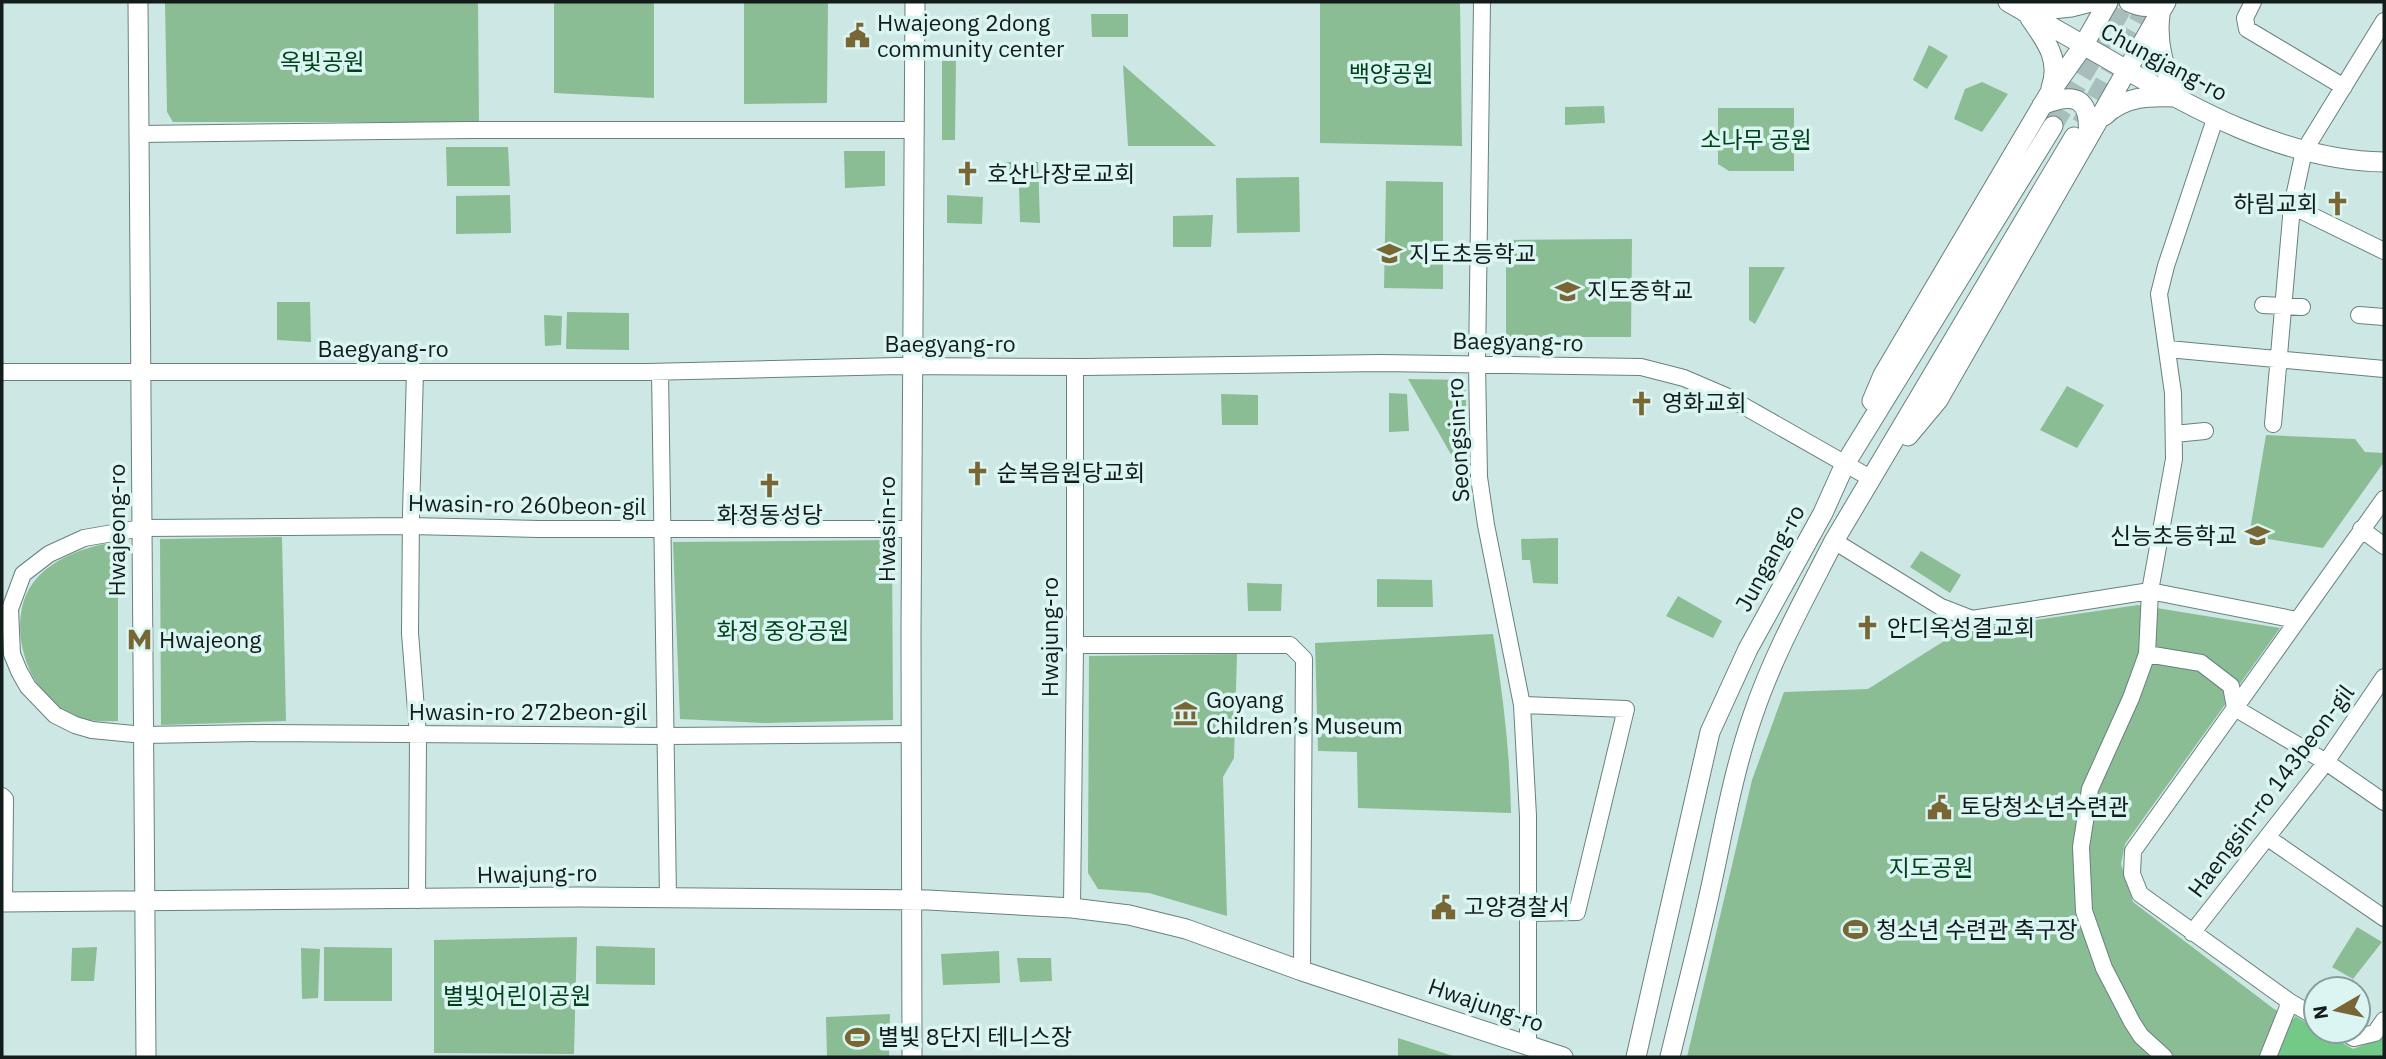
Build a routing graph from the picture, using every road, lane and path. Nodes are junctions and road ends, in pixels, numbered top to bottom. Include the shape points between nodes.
1 (138, 2) edge
2 (915, 2) edge
3 (1482, 2) edge
4 (2091, 2) edge
5 (2108, 2) edge
6 (2129, 2) edge
7 (2253, 2) edge
8 (2164, 5) edge
9 (2017, 7) edge
10 (2384, 21) edge
11 (2083, 46) junction
12 (2126, 70) junction
13 (2344, 87) junction
14 (2176, 97) junction
15 (2045, 99) junction
16 (2215, 119) junction
17 (2098, 121) junction
18 (2053, 126) tunnel mouth
19 (914, 130) junction
20 (139, 134) junction
21 (2081, 138) junction
22 (2304, 151) junction
23 (2384, 162) edge
24 (2292, 206) junction
25 (2384, 251) edge
26 (2263, 305) dead end
27 (2283, 306) junction
28 (2302, 307) dead end
29 (2359, 315) dead end
30 (2384, 317) edge
31 (2168, 349) junction
32 (2278, 358) junction
33 (1477, 364) junction
34 (912, 366) junction
35 (1075, 367) junction
36 (2384, 369) edge
37 (2, 372) edge
38 (140, 372) junction
39 (415, 372) junction
40 (660, 372) junction
41 (2273, 424) dead end
42 (2204, 431) dead end
43 (2174, 435) junction
44 (1845, 464) junction
45 (1872, 480) junction
46 (2384, 499) edge
47 (410, 526) junction
48 (142, 528) junction
49 (662, 529) junction
50 (912, 529) junction
51 (2361, 529) junction
52 (1834, 541) junction
53 (2384, 545) edge
54 (2150, 592) junction
55 (2297, 620) junction
56 (1075, 645) junction
57 (2147, 654) junction
58 (2384, 677) edge
59 (1522, 705) junction
60 (2235, 708) junction
61 (912, 734) junction
62 (144, 735) junction
63 (418, 735) junction
64 (666, 736) junction
65 (2326, 762) junction
66 (2, 796) edge
67 (2384, 802) edge
68 (2268, 838) junction
69 (668, 898) junction
70 (417, 900) junction
71 (912, 900) junction
72 (145, 901) junction
73 (3, 902) edge
74 (1072, 908) junction
75 (1529, 914) junction
76 (2384, 918) edge
77 (2192, 933) junction
78 (1302, 971) junction
79 (2290, 1002) junction
80 (2302, 1009) edge
81 (2384, 1020) edge
82 (2372, 1034) edge
83 (1528, 1046) junction
84 (146, 1057) edge
85 (912, 1057) edge
86 (1563, 1057) edge
87 (1636, 1057) edge
88 (1670, 1057) edge
89 (2164, 1057) edge
90 (2268, 1057) edge

1 - 20 main road, Hwajeong-ro
2 - 19 main road, Hwasin-ro
3 - 33 street, Seongsin-ro
4 - 9 main road via 2071,7
5 - 11 main road
6 - 8 main road via 2141,7
7 - 13 street via 2245,18 2247,29
8 - 12 main road
8 - 14 main road via 2159,47
9 - 11 main road, Chungjang-ro
9 - 15 main road via 2049,46 2054,62 2056,75
10 - 13 street
11 - 12 main road, Chungjang-ro
11 - 15 main road
12 - 14 main road, Chungjang-ro
12 - 17 main road
13 - 22 street
14 - 16 main road, Chungjang-ro
14 - 17 main road via 2127,100
15 - 21 main road via 2076,99 2085,107 2090,120
15 - 44 main road via 1883,376
16 - 22 main road, Chungjang-ro
16 - 31 street via 2159,295
17 - 21 main road
18 - 44 main road, Jungang-ro
19 - 20 street
19 - 34 main road, Hwasin-ro
20 - 38 main road, Hwajeong-ro
21 - 45 main road via 1938,400
22 - 23 main road, Chungjang-ro
22 - 24 street
24 - 25 street
24 - 27 street
26 - 27 street
27 - 28 street
27 - 32 street
29 - 30 street
31 - 32 street
31 - 43 street
32 - 36 street
32 - 41 street
33 - 35 street, Baegyang-ro
33 - 44 street, Baegyang-ro via 1641,367 1684,378 1726,396
33 - 59 street, Seongsin-ro via 1479,477
34 - 35 street, Baegyang-ro
34 - 40 street, Baegyang-ro
34 - 50 main road, Hwasin-ro
35 - 56 street, Hwajung-ro
37 - 38 street, Baegyang-ro
38 - 39 street, Baegyang-ro
38 - 48 main road, Hwajeong-ro
39 - 40 street, Baegyang-ro
39 - 47 street
40 - 49 street
42 - 43 street
43 - 54 street via 2174,459
44 - 45 street, Baegyang-ro
44 - 87 main road, Jungang-ro via 1710,732
45 - 52 main road
46 - 51 street
47 - 48 street, Hwasin-ro 260beon-gil
47 - 49 street, Hwasin-ro 260beon-gil
47 - 63 street via 410,633
48 - 62 main road, Hwajeong-ro
48 - 62 street, Hwasin-ro 260beon-gil via 84,538 49,554 23,574 10,609 12,654 19,671 55,715 92,730
49 - 50 street, Hwasin-ro 260beon-gil
49 - 64 street
50 - 61 main road, Hwasin-ro
51 - 53 street
51 - 55 street
52 - 54 street via 1941,607 1972,619
52 - 88 main road via 1753,714
54 - 55 street
54 - 57 street
55 - 60 street
56 - 74 street, Hwajung-ro
56 - 78 street via 1290,645 1304,659
57 - 60 street via 2201,663 2231,686
57 - 89 street via 2090,789 2081,846 2084,911 2104,968 2141,1036
58 - 65 street, Haengsin-ro 143beon-gil
59 - 75 street, Seongsin-ro
59 - 75 street via 1626,709 1577,912
60 - 65 street
60 - 77 street via 2133,852 2132,874 2140,894
61 - 64 street, Hwasin-ro 272beon-gil
61 - 71 main road, Hwasin-ro
62 - 63 street, Hwasin-ro 272beon-gil
62 - 72 main road, Hwajeong-ro
63 - 64 street, Hwasin-ro 272beon-gil
63 - 70 street
64 - 69 street
65 - 67 street
65 - 68 street, Haengsin-ro 143beon-gil
66 - 73 street
68 - 76 street
68 - 77 street, Haengsin-ro 143beon-gil
69 - 70 main road, Hwajung-ro
69 - 71 main road, Hwajung-ro
70 - 72 main road, Hwajung-ro
71 - 74 main road, Hwajung-ro
71 - 85 main road, Hwasin-ro
72 - 73 main road, Hwajung-ro
72 - 84 main road, Hwajeong-ro
74 - 78 main road, Hwajung-ro via 1186,929
75 - 83 street, Seongsin-ro
77 - 79 street
78 - 83 main road, Hwajung-ro
79 - 80 street
79 - 90 street
81 - 82 street
83 - 86 main road, Hwajung-ro

